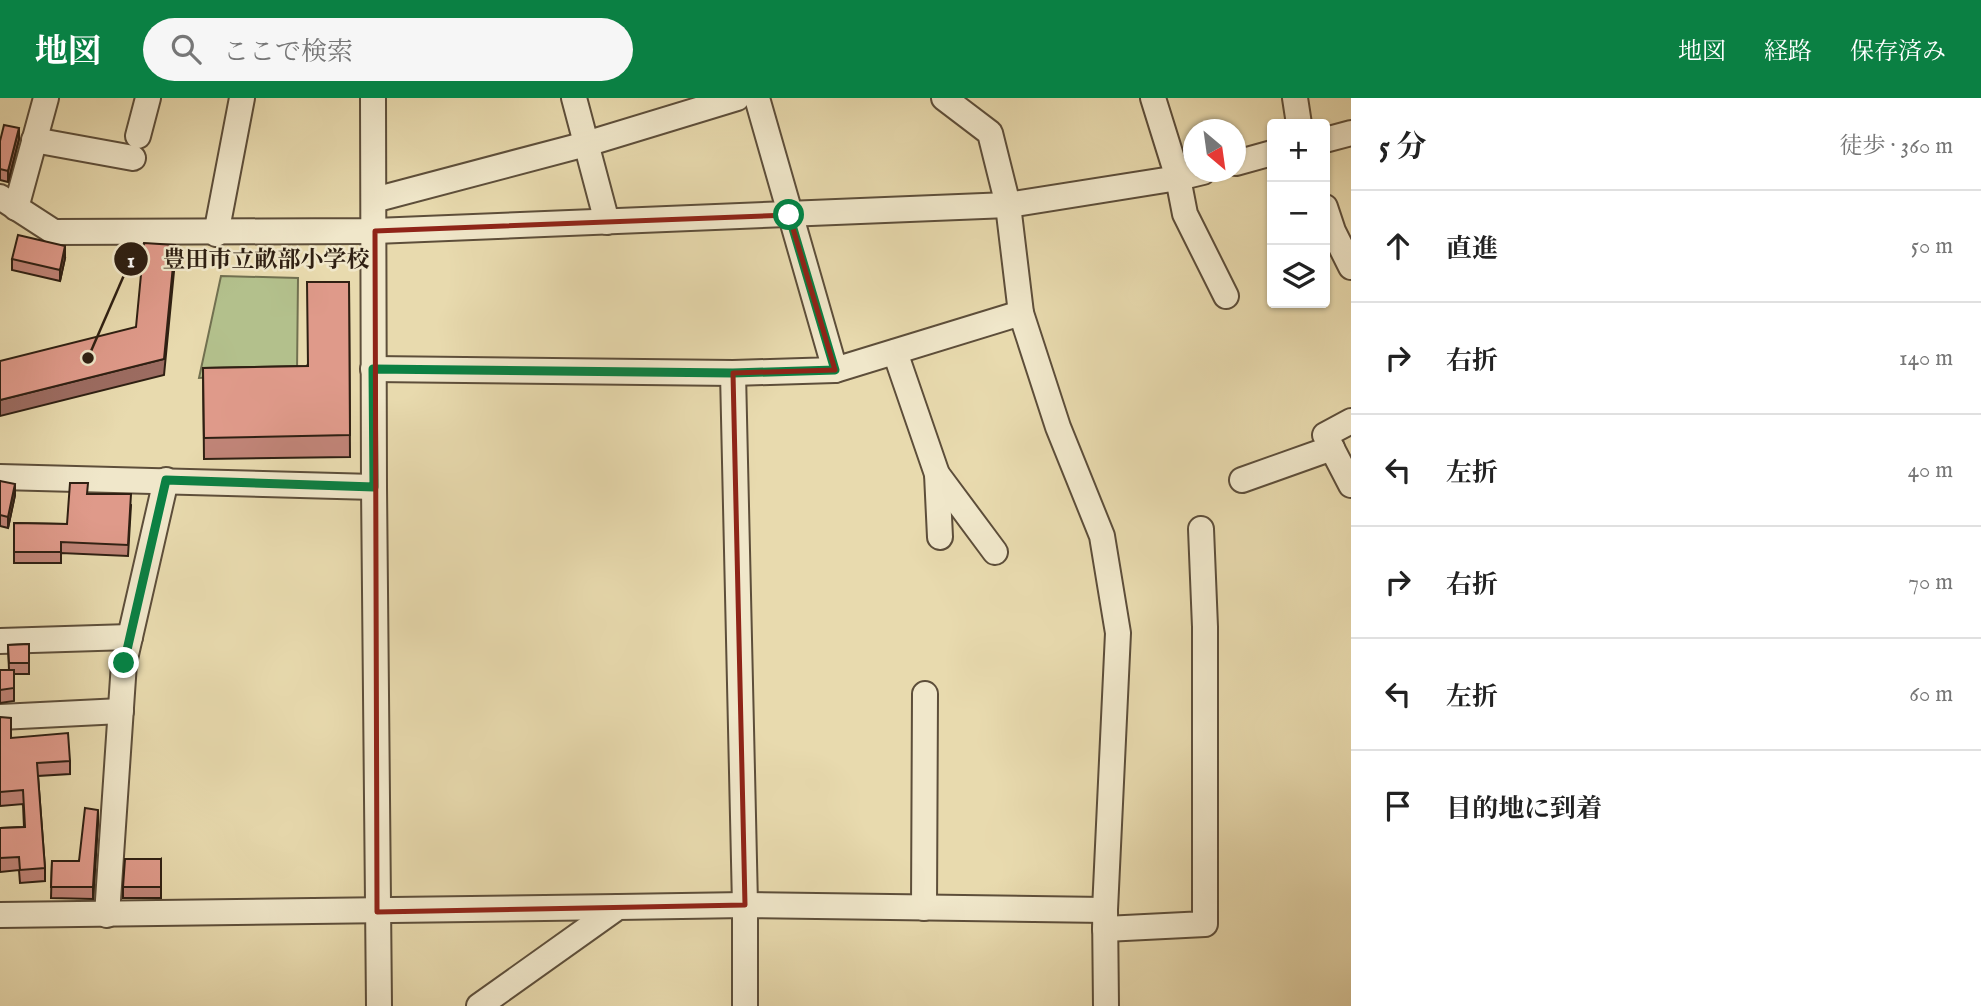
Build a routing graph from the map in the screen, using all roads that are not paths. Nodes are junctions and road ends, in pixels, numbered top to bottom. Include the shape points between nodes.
1 (46, 98) edge
2 (148, 98) edge
3 (242, 98) edge
4 (373, 98) edge
5 (574, 98) edge
6 (737, 98) edge
7 (757, 98) edge
8 (944, 98) edge
9 (1153, 98) edge
10 (1295, 98) edge
11 (1299, 119) edge
12 (1351, 133) edge
13 (1330, 139) edge
14 (34, 140) junction
15 (586, 144) junction
16 (1267, 154) edge
17 (1246, 160) edge
18 (1183, 177) edge
19 (1178, 178) junction
20 (374, 200) junction
21 (8, 203) edge
22 (1008, 205) junction
23 (789, 215) junction
24 (607, 222) junction
25 (1330, 222) edge
26 (375, 231) junction
27 (216, 234) junction
28 (1351, 267) edge
29 (1226, 296) dead end
30 (1021, 313) junction
31 (895, 352) junction
32 (373, 369) junction
33 (835, 370) junction
34 (733, 373) junction
35 (1351, 421) edge
36 (1332, 448) junction
37 (937, 474) junction
38 (0, 477) edge
39 (166, 480) junction
40 (1242, 480) dead end
41 (1351, 485) edge
42 (374, 487) junction
43 (1201, 529) dead end
44 (940, 537) dead end
45 (995, 552) dead end
46 (130, 637) junction
47 (0, 641) edge
48 (925, 694) dead end
49 (121, 711) junction
50 (0, 717) edge
51 (745, 905) junction
52 (618, 907) junction
53 (924, 908) junction
54 (377, 912) junction
55 (0, 915) edge
56 (107, 915) junction
57 (1105, 920) junction
58 (379, 1006) edge
59 (480, 1006) edge
60 (745, 1006) edge
61 (1106, 1006) edge

1 - 14 street
2 - 14 street via 136,147
3 - 27 street
4 - 20 street
5 - 15 street
6 - 15 street
7 - 23 street
8 - 22 street via 990,133
9 - 19 street
10 - 11 street
12 - 13 street
14 - 21 street
15 - 20 street
15 - 24 street
16 - 17 street
18 - 19 street
19 - 22 street
19 - 29 street via 1185,214
20 - 26 street
21 - 27 street via 54,232
22 - 23 street
22 - 30 street
23 - 24 street
23 - 33 street
24 - 26 street
25 - 28 street
26 - 27 street
26 - 32 street
30 - 31 street
30 - 57 street via 1058,427 1101,536 1118,633
31 - 33 street
31 - 37 street
32 - 34 street
32 - 42 street
33 - 34 street
34 - 51 street
35 - 36 street via 1325,435
36 - 40 street
36 - 41 street
37 - 44 street
37 - 45 street
38 - 39 street
39 - 42 street
39 - 46 street
42 - 54 street
43 - 57 street via 1205,924
46 - 47 street
46 - 49 street
48 - 53 street
49 - 50 street
49 - 56 street
51 - 52 street
51 - 53 street
51 - 60 street
52 - 54 street
52 - 59 street
53 - 57 street
54 - 56 street
54 - 58 street
55 - 56 street
57 - 61 street

